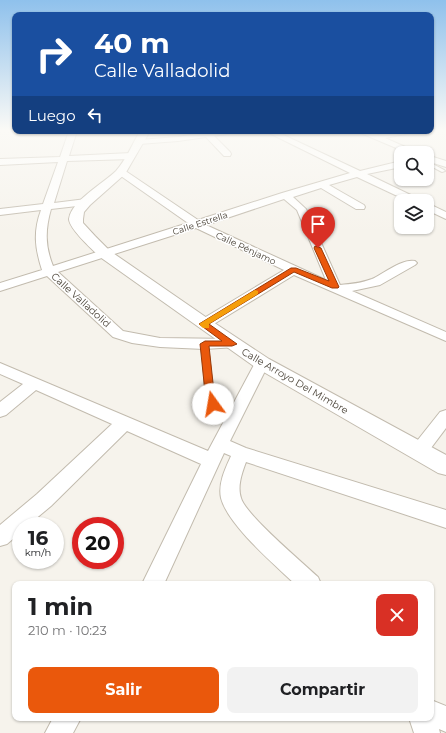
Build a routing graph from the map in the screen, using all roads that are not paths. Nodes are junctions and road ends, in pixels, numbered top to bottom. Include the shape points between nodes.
1 (62, 164) edge
2 (126, 164) edge
3 (339, 164) edge
4 (394, 166) edge
5 (121, 172) junction
6 (360, 174) junction
7 (321, 184) junction
8 (401, 194) edge
9 (285, 195) junction
10 (86, 202) junction
11 (48, 206) junction
12 (360, 207) dead end
13 (434, 210) edge
14 (0, 212) edge
15 (446, 216) edge
16 (196, 224) junction
17 (105, 254) junction
18 (411, 263) dead end
19 (294, 270) junction
20 (50, 271) junction
21 (0, 287) edge
22 (337, 288) junction
23 (204, 324) junction
24 (446, 337) edge
25 (205, 344) junction
26 (232, 344) junction
27 (262, 363) junction
28 (0, 368) edge
29 (34, 384) junction
30 (0, 411) edge
31 (446, 416) edge
32 (125, 422) junction
33 (230, 425) junction
34 (220, 444) junction
35 (419, 451) junction
36 (241, 453) junction
37 (212, 461) junction
38 (446, 466) edge
39 (446, 519) edge
40 (0, 537) edge
41 (154, 581) edge
42 (307, 581) edge
43 (434, 714) edge
44 (446, 719) edge
45 (66, 721) edge
46 (423, 721) edge
47 (58, 733) edge
48 (428, 733) edge

1 - 11 street, Calle Valladolid
2 - 5 street, Calle Arroyo Del Mimbre
3 - 6 street
4 - 6 street, Calle Estrella
5 - 10 street, Calle Arroyo Del Mimbre
5 - 16 street, Calle Pénjamo
6 - 7 street, Calle Estrella
6 - 8 street
7 - 9 street, Calle Estrella
7 - 12 street
9 - 16 street, Calle Estrella
9 - 22 street via 301,209
10 - 11 street
10 - 17 street, Calle Arroyo Del Mimbre via 78,212 77,224
11 - 14 street
11 - 20 street, Calle Valladolid via 41,225 42,252
13 - 15 street
16 - 17 street, Calle Estrella
16 - 19 street, Calle Pénjamo
17 - 20 street, Calle Estrella
17 - 23 street, Calle Arroyo Del Mimbre
18 - 22 street via 376,282
19 - 22 street, Calle Pénjamo
19 - 23 street
20 - 21 street, Calle Estrella
20 - 25 street, Calle Valladolid via 118,334 154,342
22 - 24 street, Calle Pénjamo
23 - 26 street, Calle Arroyo Del Mimbre
25 - 26 street, Calle Valladolid
25 - 33 lane via 209,392 213,404
26 - 27 street, Calle Arroyo Del Mimbre
27 - 33 street
27 - 35 street, Calle Arroyo Del Mimbre
28 - 29 street
29 - 30 street
29 - 32 street
31 - 35 street
32 - 37 street
32 - 40 street via 44,500
33 - 34 street
34 - 36 street
34 - 37 street
35 - 38 street, Calle Arroyo Del Mimbre
36 - 39 street
36 - 42 street via 232,475 231,500 245,521
37 - 41 street
43 - 44 street
45 - 47 street
46 - 48 street

